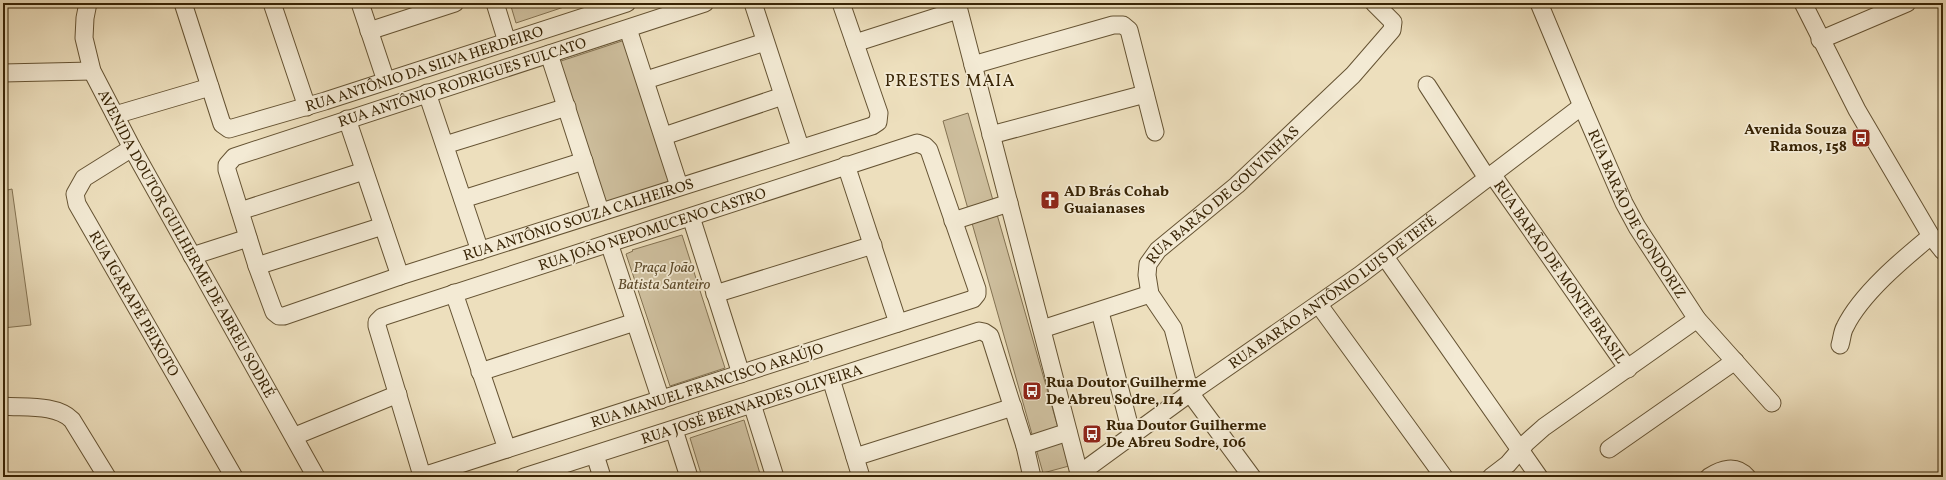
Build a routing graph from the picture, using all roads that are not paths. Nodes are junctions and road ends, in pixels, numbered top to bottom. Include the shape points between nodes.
1 (88, 3) edge
2 (183, 3) edge
3 (272, 3) edge
4 (360, 3) edge
5 (455, 3) edge
6 (495, 3) edge
7 (627, 3) edge
8 (705, 3) edge
9 (753, 3) edge
10 (841, 3) edge
11 (1374, 3) edge
12 (1539, 3) edge
13 (1803, 3) edge
14 (1907, 3) edge
15 (958, 6) edge
16 (628, 29) junction
17 (369, 31) junction
18 (1820, 40) junction
19 (507, 42) junction
20 (765, 42) junction
21 (855, 42) junction
22 (549, 54) junction
23 (973, 65) junction
24 (92, 71) junction
25 (3, 73) edge
26 (646, 80) junction
27 (386, 81) junction
28 (1427, 85) dead end
29 (210, 87) junction
30 (427, 93) junction
31 (1145, 94) junction
32 (783, 96) junction
33 (1582, 106) junction
34 (307, 107) junction
35 (567, 107) junction
36 (115, 115) junction
37 (347, 119) junction
38 (1155, 132) dead end
39 (991, 135) junction
40 (664, 136) junction
41 (446, 145) junction
42 (800, 147) junction
43 (132, 148) junction
44 (584, 161) junction
45 (846, 165) junction
46 (364, 171) junction
47 (1490, 176) junction
48 (679, 186) junction
49 (463, 199) junction
50 (1009, 204) junction
51 (240, 211) junction
52 (600, 212) junction
53 (691, 217) junction
54 (953, 221) junction
55 (383, 226) junction
56 (1931, 236) junction
57 (248, 238) junction
58 (609, 243) junction
59 (873, 245) junction
60 (480, 251) junction
61 (1943, 251) edge
62 (192, 256) junction
63 (1385, 256) junction
64 (257, 266) junction
65 (400, 276) junction
66 (454, 293) junction
67 (715, 294) junction
68 (1150, 294) junction
69 (1319, 305) junction
70 (1100, 312) junction
71 (1697, 319) junction
72 (635, 322) junction
73 (898, 323) junction
74 (1042, 329) junction
75 (1840, 345) dead end
76 (1735, 361) junction
77 (1628, 369) junction
78 (480, 372) junction
79 (741, 374) junction
80 (830, 379) junction
81 (1190, 392) junction
82 (398, 394) junction
83 (662, 400) junction
84 (1772, 402) dead end
85 (752, 404) junction
86 (3, 406) edge
87 (1013, 407) junction
88 (674, 430) junction
89 (1068, 432) junction
90 (295, 436) junction
91 (1132, 436) junction
92 (1025, 446) junction
93 (507, 449) junction
94 (1609, 449) dead end
95 (1520, 450) junction
96 (595, 455) junction
97 (855, 457) junction
98 (1079, 475) edge
99 (107, 477) edge
100 (234, 477) edge
101 (316, 477) edge
102 (524, 477) edge
103 (602, 477) edge
104 (689, 477) edge
105 (775, 477) edge
106 (861, 477) edge
107 (1032, 477) edge
108 (1252, 477) edge
109 (1444, 477) edge
110 (1491, 477) edge
111 (1539, 477) edge
112 (1709, 477) edge
113 (1747, 477) edge

1 - 24 street, AVENIDA DOUTOR GUILHERME DE ABREU SODRÉ via 84,38
2 - 29 street
3 - 34 street
4 - 17 street
5 - 17 street
6 - 19 street
7 - 19 street, RUA ANTÔNIO DA SILVA HERDEIRO
8 - 16 street, RUA ANTÔNIO RODRIGUES FULCATO
9 - 20 street
10 - 21 street
11 - 68 street, RUA BARÃO DE GOUVINHAS via 1393,22 1392,30 1353,75 1237,185 1152,257 1147,275
12 - 33 street, RUA BARÃO DE GONDORIZ
13 - 18 street
14 - 18 street
15 - 21 street
15 - 23 street
16 - 22 street, RUA ANTÔNIO RODRIGUES FULCATO
16 - 26 street
17 - 27 street
18 - 56 street via 1857,110
19 - 27 street, RUA ANTÔNIO DA SILVA HERDEIRO
20 - 26 street
20 - 32 street
21 - 42 street, RUA ANTÔNIO SOUZA CALHEIROS via 880,113 878,122
22 - 30 street, RUA ANTÔNIO RODRIGUES FULCATO
22 - 35 street
23 - 31 street via 1114,25 1123,25 1129,30
23 - 39 street
24 - 25 street
24 - 36 street, AVENIDA DOUTOR GUILHERME DE ABREU SODRÉ
26 - 40 street
27 - 34 street, RUA ANTÔNIO DA SILVA HERDEIRO
28 - 47 street, RUA BARÃO DE MONTE BRASIL
29 - 34 street, RUA ANTÔNIO DA SILVA HERDEIRO via 222,124 228,128
29 - 36 street
30 - 37 street, RUA ANTÔNIO RODRIGUES FULCATO
30 - 41 street
31 - 38 street
31 - 39 street
32 - 40 street
32 - 42 street
33 - 47 street, RUA BARÃO ANTÔNIO LUIS DE TEFÉ
33 - 71 street, RUA BARÃO DE GONDORIZ via 1624,203
35 - 41 street
35 - 44 street
36 - 43 street, AVENIDA DOUTOR GUILHERME DE ABREU SODRÉ
37 - 46 street
37 - 51 street, RUA ANTÔNIO RODRIGUES FULCATO via 234,156 227,170
39 - 50 street
40 - 48 street
41 - 49 street
42 - 48 street, RUA ANTÔNIO SOUZA CALHEIROS
43 - 62 street, AVENIDA DOUTOR GUILHERME DE ABREU SODRÉ
43 - 100 street, RUA IGARAPÉ PEIXOTO via 84,178 76,194 77,204
44 - 49 street
44 - 52 street
45 - 53 street, RUA JOÃO NEPOMUCENO CASTRO
45 - 54 street, RUA JOÃO NEPOMUCENO CASTRO via 917,143 925,146 929,150
45 - 59 street
46 - 51 street
46 - 55 street
47 - 63 street, RUA BARÃO ANTÔNIO LUIS DE TEFÉ
47 - 77 street, RUA BARÃO DE MONTE BRASIL
48 - 52 street, RUA ANTÔNIO SOUZA CALHEIROS
49 - 60 street
50 - 54 street
50 - 74 street
51 - 57 street
52 - 60 street, RUA ANTÔNIO SOUZA CALHEIROS
53 - 58 street, RUA JOÃO NEPOMUCENO CASTRO
53 - 67 street
54 - 73 street, RUA MANUEL FRANCISCO ARAÚJO via 977,294 972,299
55 - 64 street
55 - 65 street
56 - 61 street
56 - 75 street via 1900,262 1860,304 1844,328
57 - 62 street
57 - 64 street
58 - 66 street, RUA JOÃO NEPOMUCENO CASTRO
58 - 72 street
59 - 67 street
59 - 73 street
60 - 65 street, RUA ANTÔNIO SOUZA CALHEIROS
62 - 90 street, AVENIDA DOUTOR GUILHERME DE ABREU SODRÉ
63 - 69 street, RUA BARÃO ANTÔNIO LUIS DE TEFÉ
63 - 95 street
64 - 65 street, RUA ANTÔNIO SOUZA CALHEIROS via 274,312 279,316
66 - 78 street
66 - 82 street, RUA JOÃO NEPOMUCENO CASTRO via 382,317 377,322
67 - 79 street
68 - 70 street
68 - 81 street via 1173,328
69 - 81 street, RUA BARÃO ANTÔNIO LUIS DE TEFÉ
69 - 109 street
70 - 74 street
70 - 91 street
71 - 76 street, RUA BARÃO DE GONDORIZ
71 - 77 street
72 - 78 street
72 - 83 street
73 - 79 street, RUA MANUEL FRANCISCO ARAÚJO
74 - 89 street
76 - 84 street, RUA BARÃO DE GONDORIZ
76 - 94 street
77 - 95 street via 1544,427
78 - 93 street
79 - 83 street, RUA MANUEL FRANCISCO ARAÚJO
80 - 85 street, RUA JOSÉ BERNARDES OLIVEIRA
80 - 87 street, RUA JOSÉ BERNARDES OLIVEIRA via 979,331 990,336
80 - 97 street
81 - 91 street, RUA BARÃO ANTÔNIO LUIS DE TEFÉ
81 - 108 street
82 - 90 street
82 - 93 street, RUA MANUEL FRANCISCO ARAÚJO via 423,473 429,474
83 - 93 street, RUA MANUEL FRANCISCO ARAÚJO
85 - 88 street, RUA JOSÉ BERNARDES OLIVEIRA
85 - 105 street
86 - 99 street via 54,410 66,414
87 - 92 street
87 - 97 street
88 - 96 street, RUA JOSÉ BERNARDES OLIVEIRA
88 - 104 street
89 - 92 street
89 - 98 street
90 - 101 street, AVENIDA DOUTOR GUILHERME DE ABREU SODRÉ
91 - 98 street, RUA BARÃO ANTÔNIO LUIS DE TEFÉ
92 - 107 street
95 - 110 street via 1508,464
95 - 111 street
96 - 102 street, RUA JOSÉ BERNARDES OLIVEIRA
96 - 103 street
97 - 106 street
112 - 113 street via 1721,470 1738,471

